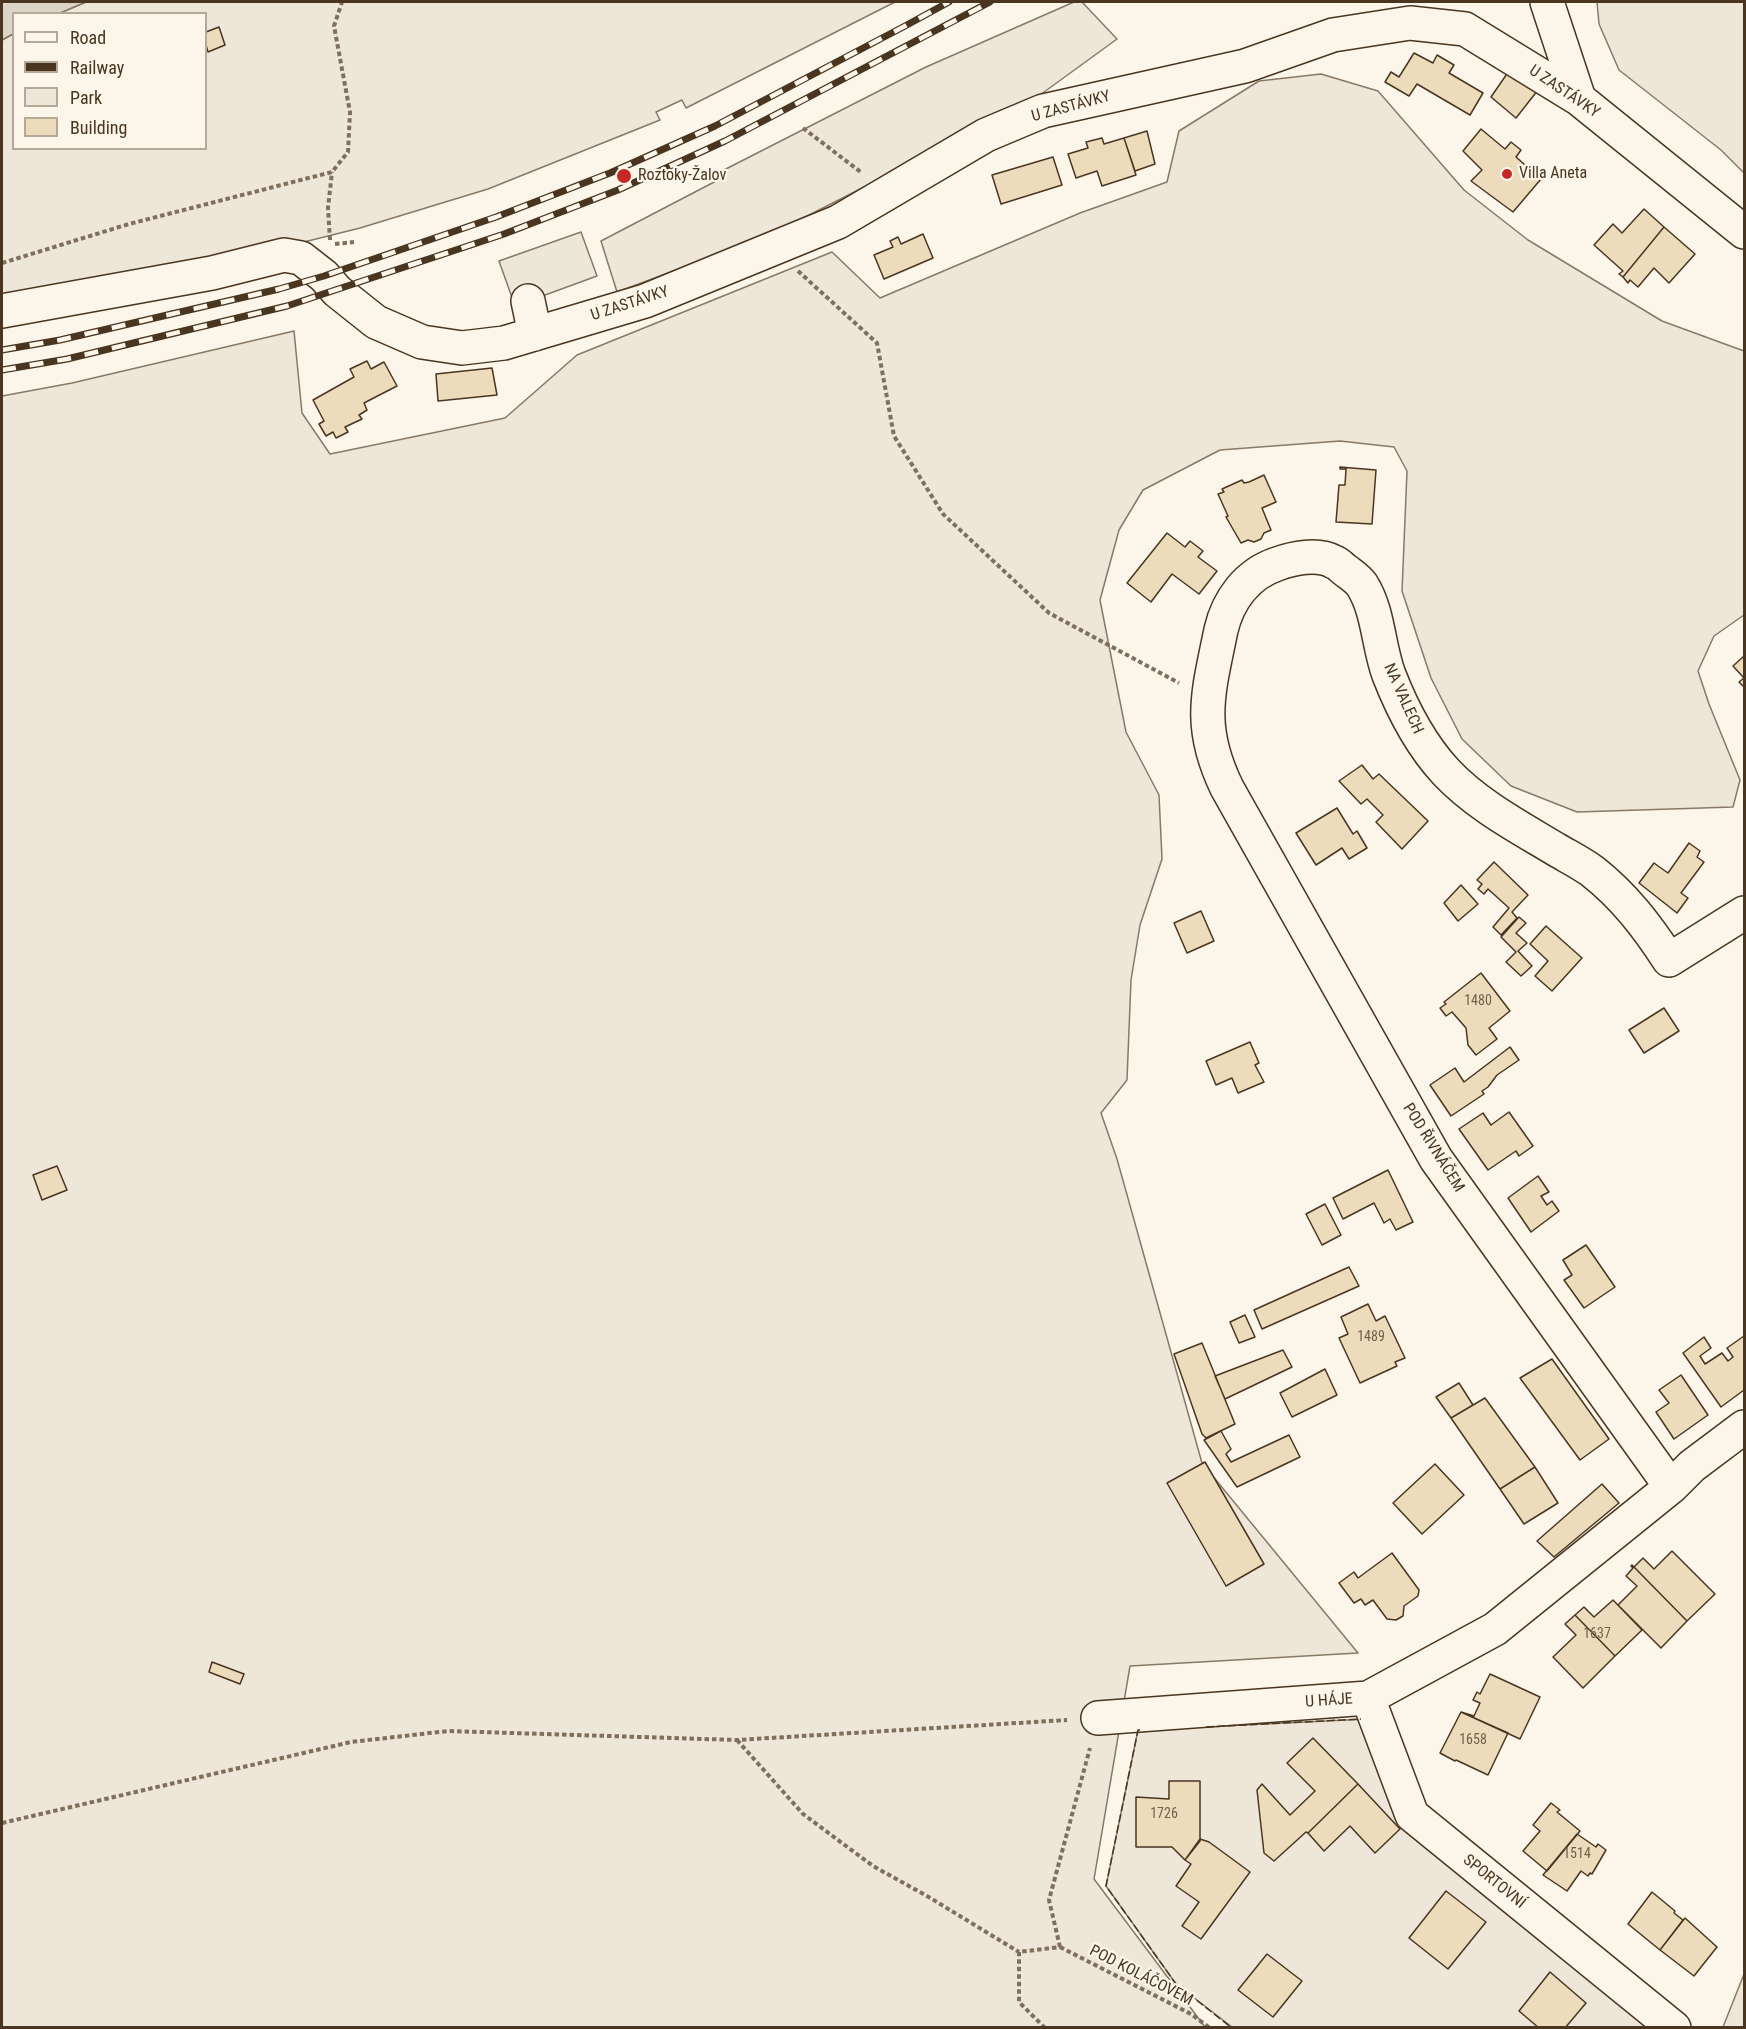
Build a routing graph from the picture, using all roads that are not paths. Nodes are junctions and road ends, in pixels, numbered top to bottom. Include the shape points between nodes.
1 (1547, 2) edge
2 (1579, 99) junction
3 (1744, 232) edge
4 (528, 301) dead end
5 (2, 311) edge
6 (535, 334) junction
7 (1227, 788) joint
8 (1744, 913) edge
9 (1744, 1427) edge
10 (1671, 1487) junction
11 (1368, 1698) junction
12 (1098, 1718) road end
13 (1674, 2028) edge

1 - 2 street
2 - 3 street, U ZASTÁVKY
2 - 6 street, U ZASTÁVKY via 1465,29 1410,23 1333,35 1245,66 1043,111 986,135 838,222 645,301
4 - 6 street
5 - 6 street, U ZASTÁVKY via 212,273 284,255 301,258 376,322 422,342 462,348 504,343
7 - 8 street, NA VALECH via 1210,744 1207,698 1230,603 1258,572 1276,564 1304,556 1334,561 1361,583 1389,674 1409,721 1447,773 1472,795 1591,870 1624,899 1669,960
7 - 10 street, POD ŘIVNÁČEM via 1436,1159
9 - 10 street, U HÁJE
10 - 11 street, U HÁJE via 1495,1629
11 - 12 street, U HÁJE
11 - 13 street, SPORTOVNÍ via 1412,1815

